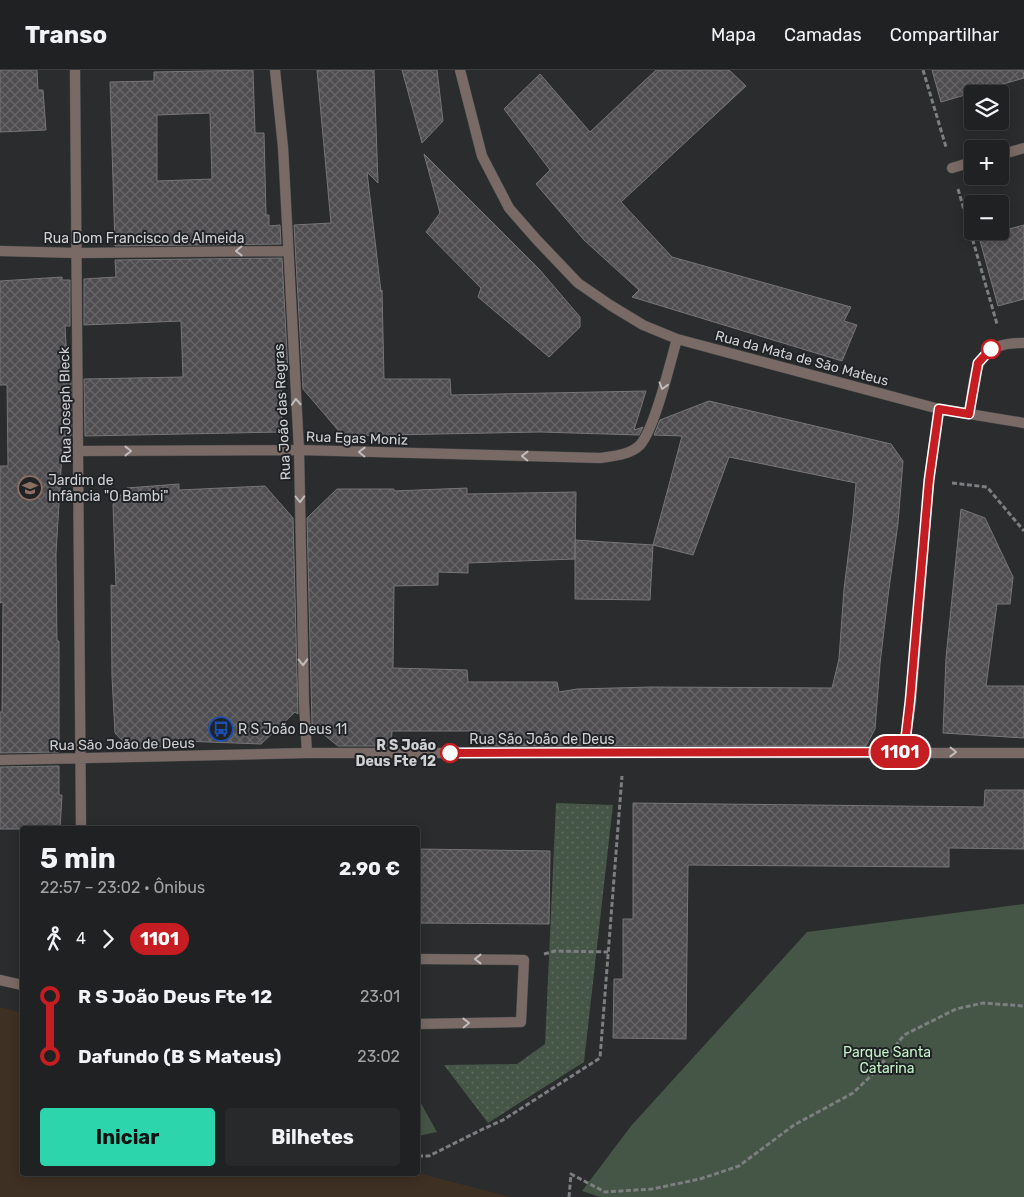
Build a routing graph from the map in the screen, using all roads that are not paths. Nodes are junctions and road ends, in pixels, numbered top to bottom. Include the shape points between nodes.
1 (75, 70) edge
2 (276, 70) edge
3 (460, 70) edge
4 (1024, 148) edge
5 (1009, 152) edge
6 (964, 164) edge
7 (952, 168) road end
8 (0, 251) edge
9 (288, 251) junction
10 (77, 253) junction
11 (677, 339) junction
12 (1024, 343) edge
13 (939, 409) junction
14 (969, 414) junction
15 (1024, 423) edge
16 (79, 450) junction
17 (299, 450) junction
18 (904, 752) junction
19 (306, 753) junction
20 (1024, 753) edge
21 (81, 759) junction
22 (0, 760) edge
23 (81, 826) edge
24 (420, 959) edge
25 (0, 980) edge
26 (20, 985) edge
27 (420, 1024) edge

1 - 10 street, Rua Joseph Bleck
2 - 9 street, Rua João das Regras
3 - 11 street, Rua da Mata de São Mateus via 482,156 509,208 578,283 643,325
4 - 5 street
6 - 7 street
8 - 10 street, Rua Dom Francisco de Almeida
9 -> 10 street, Rua Dom Francisco de Almeida
17 -> 9 street, Rua João das Regras
10 - 16 street, Rua Joseph Bleck
11 - 13 street, Rua da Mata de São Mateus
11 -> 17 street, Rua Egas Moniz via 650,430 639,446 622,454 600,458
12 - 14 street via 1003,344 991,349 978,363
13 - 14 street, Rua da Mata de São Mateus
13 - 18 street via 929,480
14 - 15 street, Rua da Mata de São Mateus
16 -> 17 street, Rua Egas Moniz
16 - 21 street, Rua Joseph Bleck
17 -> 19 street, Rua João das Regras
18 - 19 street, Rua São João de Deus
18 -> 20 street, Rua São João de Deus
19 - 21 street, Rua São João de Deus
21 - 22 street, Rua São João de Deus
21 - 23 street, Rua Joseph Bleck
27 -> 24 street via 521,1022 524,960
25 - 26 street

